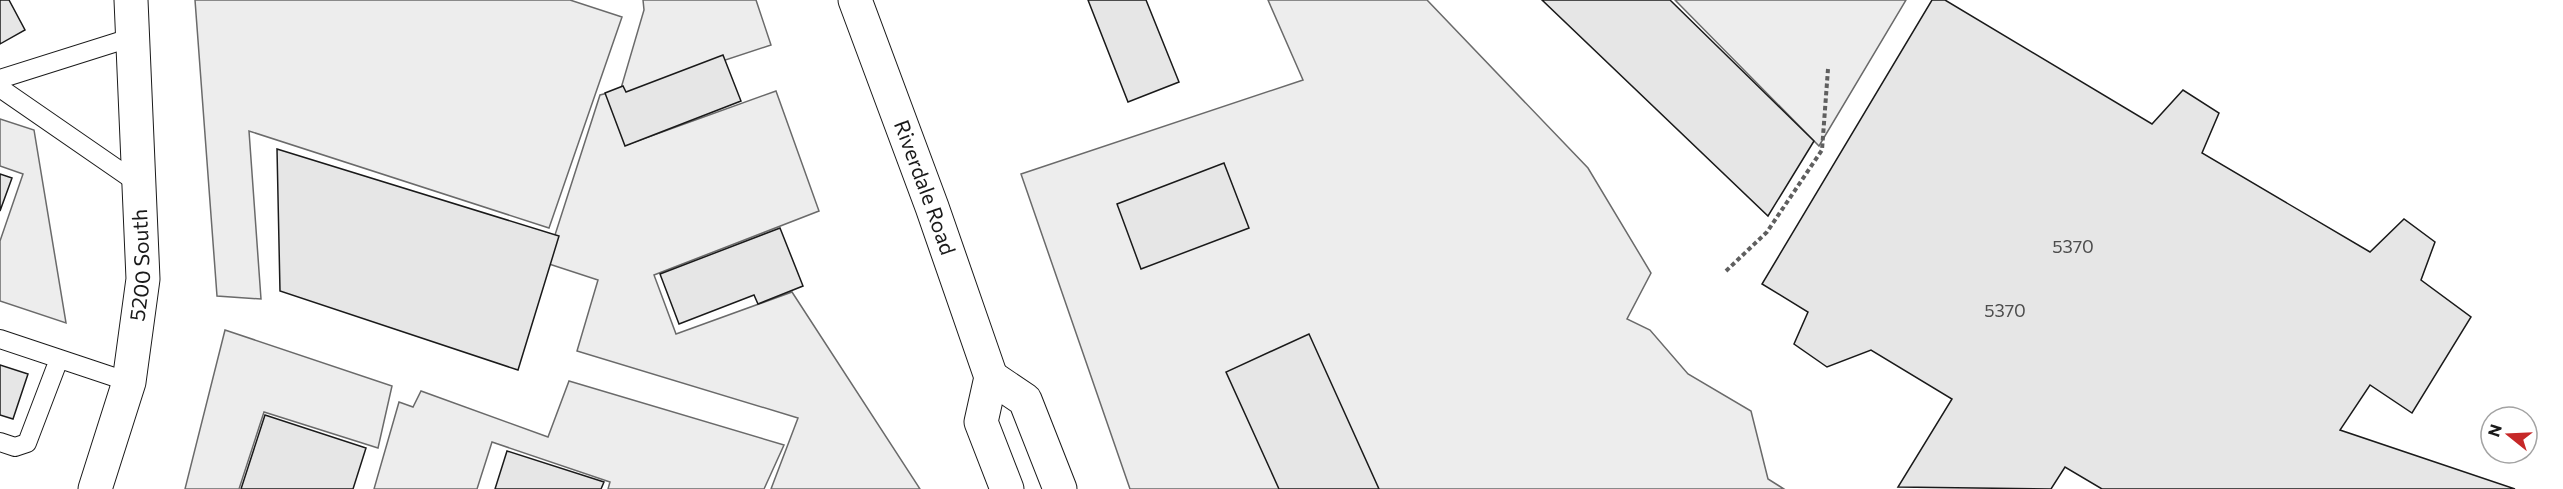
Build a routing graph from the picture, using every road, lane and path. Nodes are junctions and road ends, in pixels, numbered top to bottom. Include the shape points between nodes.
1 (131, 0) edge
2 (855, 0) edge
3 (133, 37) junction
4 (1827, 69) dead end
5 (0, 79) edge
6 (0, 88) edge
7 (139, 184) junction
8 (1726, 271) dead end
9 (0, 339) edge
10 (59, 359) junction
11 (991, 376) junction
12 (129, 382) junction
13 (981, 422) junction
14 (0, 442) edge
15 (95, 489) edge
16 (985, 489) edge
17 (1007, 489) edge
18 (1060, 489) edge

1 - 3 main road, 5200 South
2 - 11 main road, Riverdale Road
3 - 5 lane
3 - 7 main road, 5200 South
4 - 8 path via 1822,150 1767,232
6 - 7 lane
7 - 12 main road, 5200 South via 143,279
9 - 10 lane
10 - 12 lane
10 - 14 lane via 27,443 15,447
11 - 13 main road
11 - 18 main road via 1025,400
12 - 15 main road, 5200 South
13 - 16 main road
13 - 17 main road

